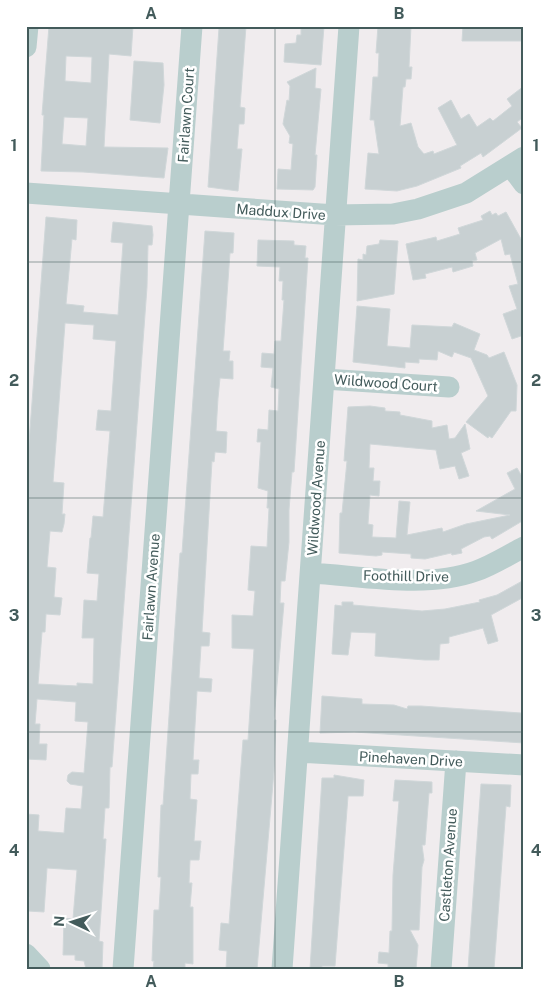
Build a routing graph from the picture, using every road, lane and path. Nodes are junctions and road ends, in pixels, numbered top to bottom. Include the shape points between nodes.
1 (28, 26) edge
2 (192, 26) edge
3 (349, 26) edge
4 (26, 47) edge
5 (517, 162) edge
6 (524, 184) edge
7 (26, 193) edge
8 (180, 204) junction
9 (335, 215) junction
10 (324, 379) junction
11 (449, 387) dead end
12 (524, 546) edge
13 (311, 573) junction
14 (298, 752) junction
15 (456, 761) junction
16 (524, 765) edge
17 (26, 954) edge
18 (40, 969) edge
19 (123, 969) edge
20 (282, 969) edge
21 (441, 969) edge

1 - 4 street
2 - 8 street, Fairlawn Court
3 - 9 street, Wildwood Avenue
5 - 6 street
5 - 9 street, Maddux Drive via 466,192 418,209 393,214
7 - 8 street, Maddux Drive
8 - 9 street, Maddux Drive
8 - 19 street, Fairlawn Avenue
9 - 10 street, Wildwood Avenue
10 - 11 street, Wildwood Court
10 - 13 street, Wildwood Avenue
12 - 13 street, Foothill Drive via 476,571 434,580
13 - 14 street, Wildwood Avenue
14 - 15 street, Pinehaven Drive
14 - 20 street, Wildwood Avenue
15 - 16 street, Pinehaven Drive
15 - 21 street, Castleton Avenue
17 - 18 street

